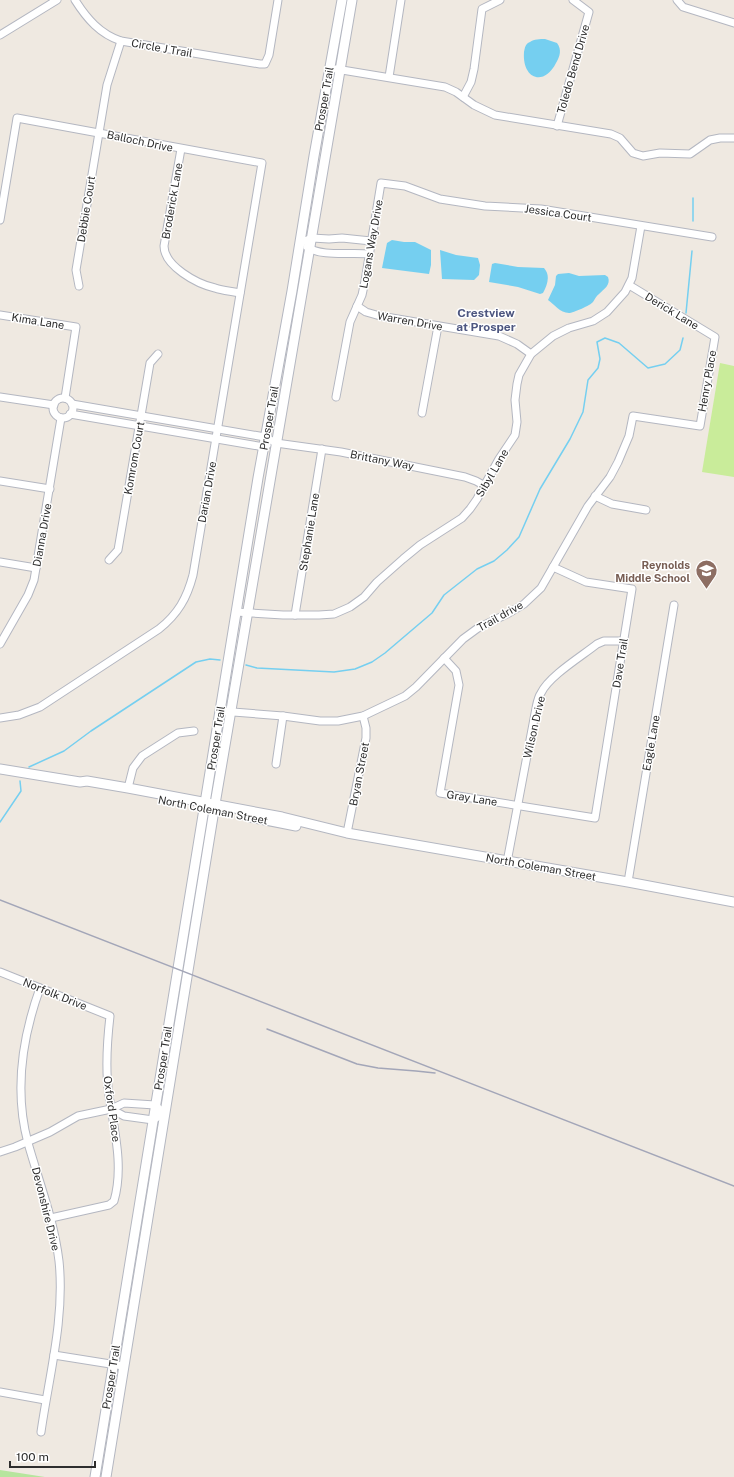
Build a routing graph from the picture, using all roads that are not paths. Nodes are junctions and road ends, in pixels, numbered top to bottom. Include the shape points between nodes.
1 (57, 0) edge
2 (75, 0) edge
3 (278, 0) edge
4 (342, 0) edge
5 (352, 0) edge
6 (401, 0) edge
7 (500, 0) edge
8 (573, 0) edge
9 (677, 0) edge
10 (734, 23) edge
11 (0, 35) edge
12 (122, 41) junction
13 (330, 68) junction
14 (341, 70) junction
15 (389, 77) junction
16 (463, 97) junction
17 (557, 126) junction
18 (99, 132) junction
19 (734, 138) edge
20 (181, 149) junction
21 (262, 163) joint
22 (381, 183) joint
23 (0, 220) edge
24 (641, 226) junction
25 (712, 237) dead end
26 (312, 238) junction
27 (349, 239) junction
28 (371, 241) junction
29 (300, 243) junction
30 (310, 250) junction
31 (349, 253) junction
32 (369, 254) junction
33 (629, 285) junction
34 (79, 286) dead end
35 (240, 293) junction
36 (357, 306) junction
37 (0, 315) edge
38 (438, 326) junction
39 (715, 337) joint
40 (158, 354) dead end
41 (531, 354) junction
42 (0, 397) edge
43 (336, 397) dead end
44 (65, 398) junction
45 (72, 404) junction
46 (54, 405) junction
47 (422, 413) dead end
48 (70, 414) junction
49 (141, 416) junction
50 (61, 418) junction
51 (140, 425) junction
52 (700, 426) joint
53 (218, 429) junction
54 (265, 437) junction
55 (216, 438) junction
56 (276, 443) junction
57 (264, 446) junction
58 (322, 449) junction
59 (0, 481) edge
60 (485, 486) junction
61 (50, 489) junction
62 (595, 496) junction
63 (646, 510) dead end
64 (109, 560) dead end
65 (0, 562) edge
66 (553, 567) junction
67 (36, 568) junction
68 (674, 605) dead end
69 (236, 612) junction
70 (247, 614) junction
71 (296, 615) junction
72 (623, 641) junction
73 (0, 644) edge
74 (444, 658) junction
75 (220, 711) junction
76 (230, 712) junction
77 (283, 716) junction
78 (363, 716) junction
79 (0, 718) edge
80 (194, 731) dead end
81 (276, 764) dead end
82 (0, 769) edge
83 (80, 782) junction
84 (128, 788) junction
85 (518, 805) junction
86 (210, 806) junction
87 (595, 818) joint
88 (347, 833) junction
89 (507, 862) junction
90 (628, 882) junction
91 (734, 902) edge
92 (0, 972) edge
93 (40, 988) junction
94 (110, 1016) joint
95 (155, 1106) junction
96 (111, 1109) junction
97 (164, 1113) junction
98 (153, 1120) junction
99 (28, 1142) junction
100 (0, 1152) edge
101 (51, 1218) junction
102 (135, 1238) junction
103 (145, 1240) junction
104 (54, 1355) junction
105 (112, 1365) junction
106 (123, 1366) junction
107 (0, 1392) edge
108 (46, 1400) junction
109 (41, 1432) dead end
110 (95, 1477) edge
111 (106, 1477) edge

1 - 11 street
2 - 12 street, Circle J Trail via 87,19 108,35
3 - 12 street, Circle J Trail via 269,55 265,64
4 - 13 main road, Prosper Trail
5 - 14 main road, Prosper Trail
6 - 15 street
7 - 16 street via 482,9 471,82
8 - 17 street, Toledo Bend Drive via 589,12
9 - 10 street via 683,7
12 - 18 street, Debbie Court via 109,76
13 - 14 street
13 - 29 main road, Prosper Trail
14 - 15 street
14 - 26 main road, Prosper Trail
15 - 16 street via 445,87
16 - 17 street via 495,115
17 - 19 street via 617,136 633,153 643,156 660,153 690,154 710,140
18 - 20 street, Balloch Drive
18 - 23 street, Balloch Drive via 17,118
18 - 34 street, Debbie Court via 76,270
20 - 21 street, Balloch Drive
20 - 35 street, Broderick Lane via 164,252 172,264 196,280 214,288
21 - 35 street, Darian Drive
22 - 24 street, Jessica Court via 405,186 440,199 485,206 541,208
22 - 28 street, Logans Way Drive
24 - 25 street, Jessica Court
24 - 33 street, Sibyl Lane via 635,266
26 - 27 street
26 - 29 street
26 - 30 main road, Prosper Trail
27 - 28 street
27 - 31 street
28 - 32 street, Logans Way Drive
29 - 30 street
29 - 54 main road, Prosper Trail
30 - 31 street
30 - 56 main road, Prosper Trail
31 - 32 street
32 - 36 street, Logans Way Drive via 362,295
33 - 39 street, Derick Lane
33 - 41 street, Sibyl Lane via 607,312 593,321 561,331
35 - 53 street, Darian Drive
36 - 38 street, Warren Drive via 380,316
36 - 43 street, Logans Way Drive via 350,322
37 - 44 street, Kima Lane via 76,327
38 - 41 street, Warren Drive via 498,336 517,344
38 - 47 street
39 - 52 street, Henry Place
40 - 49 street, Komrom Court via 150,364
41 - 60 street, Sibyl Lane via 517,384 515,436
42 - 46 street
44 - 45 street
44 - 46 street via 58,400
45 - 48 street
45 - 49 street, Brittany Way
46 - 50 street via 56,414
48 - 50 street
48 - 51 street, Brittany Way
49 - 51 street, Komrom Court
49 - 53 street, Brittany Way
50 - 61 street, Dianna Drive
51 - 55 street, Brittany Way
51 - 64 street, Komrom Court via 118,550
52 - 62 street, Trail drive via 633,416 629,436 618,462
53 - 54 street, Brittany Way
53 - 55 street, Darian Drive
54 - 56 street, Brittany Way
54 - 57 main road, Prosper Trail
55 - 57 street, Brittany Way
55 - 79 street, Darian Drive via 193,575 186,597 176,614 160,629 40,707 19,715
56 - 57 street, Brittany Way
56 - 58 street, Brittany Way
56 - 70 main road, Prosper Trail
57 - 69 main road, Prosper Trail
58 - 60 street, Brittany Way via 464,477
58 - 71 street, Stephanie Lane
59 - 61 street
60 - 71 street, Sibyl Lane via 462,518 420,545 350,607 334,614
61 - 67 street, Dianna Drive
62 - 63 street via 612,504
62 - 66 street, Trail drive
65 - 67 street
66 - 72 street, Dave Trail via 586,582 632,589
66 - 74 street, Trail drive via 542,588 524,604 473,632
67 - 73 street, Dianna Drive via 28,595
68 - 90 street, Eagle Lane
69 - 70 street, Sibyl Lane
69 - 75 main road, Prosper Trail
70 - 71 street, Sibyl Lane
70 - 76 main road, Prosper Trail
72 - 85 street, Wilson Drive via 604,640 597,644 554,677 540,694
72 - 87 street, Dave Trail
74 - 78 street, Trail drive via 405,696
74 - 85 street, Gray Lane via 456,670 459,685 440,792
75 - 76 street, Trail drive
75 - 86 main road, Prosper Trail
76 - 77 street, Trail drive
76 - 86 main road, Prosper Trail
77 - 78 street, Trail drive via 338,721
77 - 81 street
78 - 88 street, Bryan Street via 366,738
80 - 84 street via 178,733 142,756 133,768
82 - 83 main road, North Coleman Street
83 - 84 main road, North Coleman Street
83 - 86 main road, North Coleman Street via 100,789
84 - 86 main road, North Coleman Street
85 - 87 street, Gray Lane
85 - 89 street, Wilson Drive
86 - 88 main road, North Coleman Street via 332,833
86 - 95 main road, Prosper Trail
86 - 97 main road, Prosper Trail
88 - 89 main road, North Coleman Street
89 - 90 main road, North Coleman Street
90 - 91 main road, North Coleman Street
92 - 93 street, Norfolk Drive
93 - 94 street, Norfolk Drive
93 - 99 street, Devonshire Drive via 26,1034 22,1064 22,1112
94 - 96 street, Oxford Place via 106,1055
95 - 96 street via 124,1103
95 - 97 street
95 - 98 main road, Prosper Trail
96 - 98 street via 124,1116
96 - 99 street via 78,1116
96 - 101 street, Oxford Place via 118,1152 118,1180 114,1201 109,1205
97 - 98 street
97 - 103 main road, Prosper Trail
98 - 102 main road, Prosper Trail
99 - 100 street
99 - 101 street, Devonshire Drive
101 - 104 street, Devonshire Drive via 60,1276
102 - 103 main road
102 - 105 main road, Prosper Trail
103 - 106 main road, Prosper Trail
104 - 105 street
104 - 108 street, Devonshire Drive
105 - 106 street
105 - 110 main road, Prosper Trail
106 - 111 main road, Prosper Trail
107 - 108 street
108 - 109 street, Devonshire Drive

